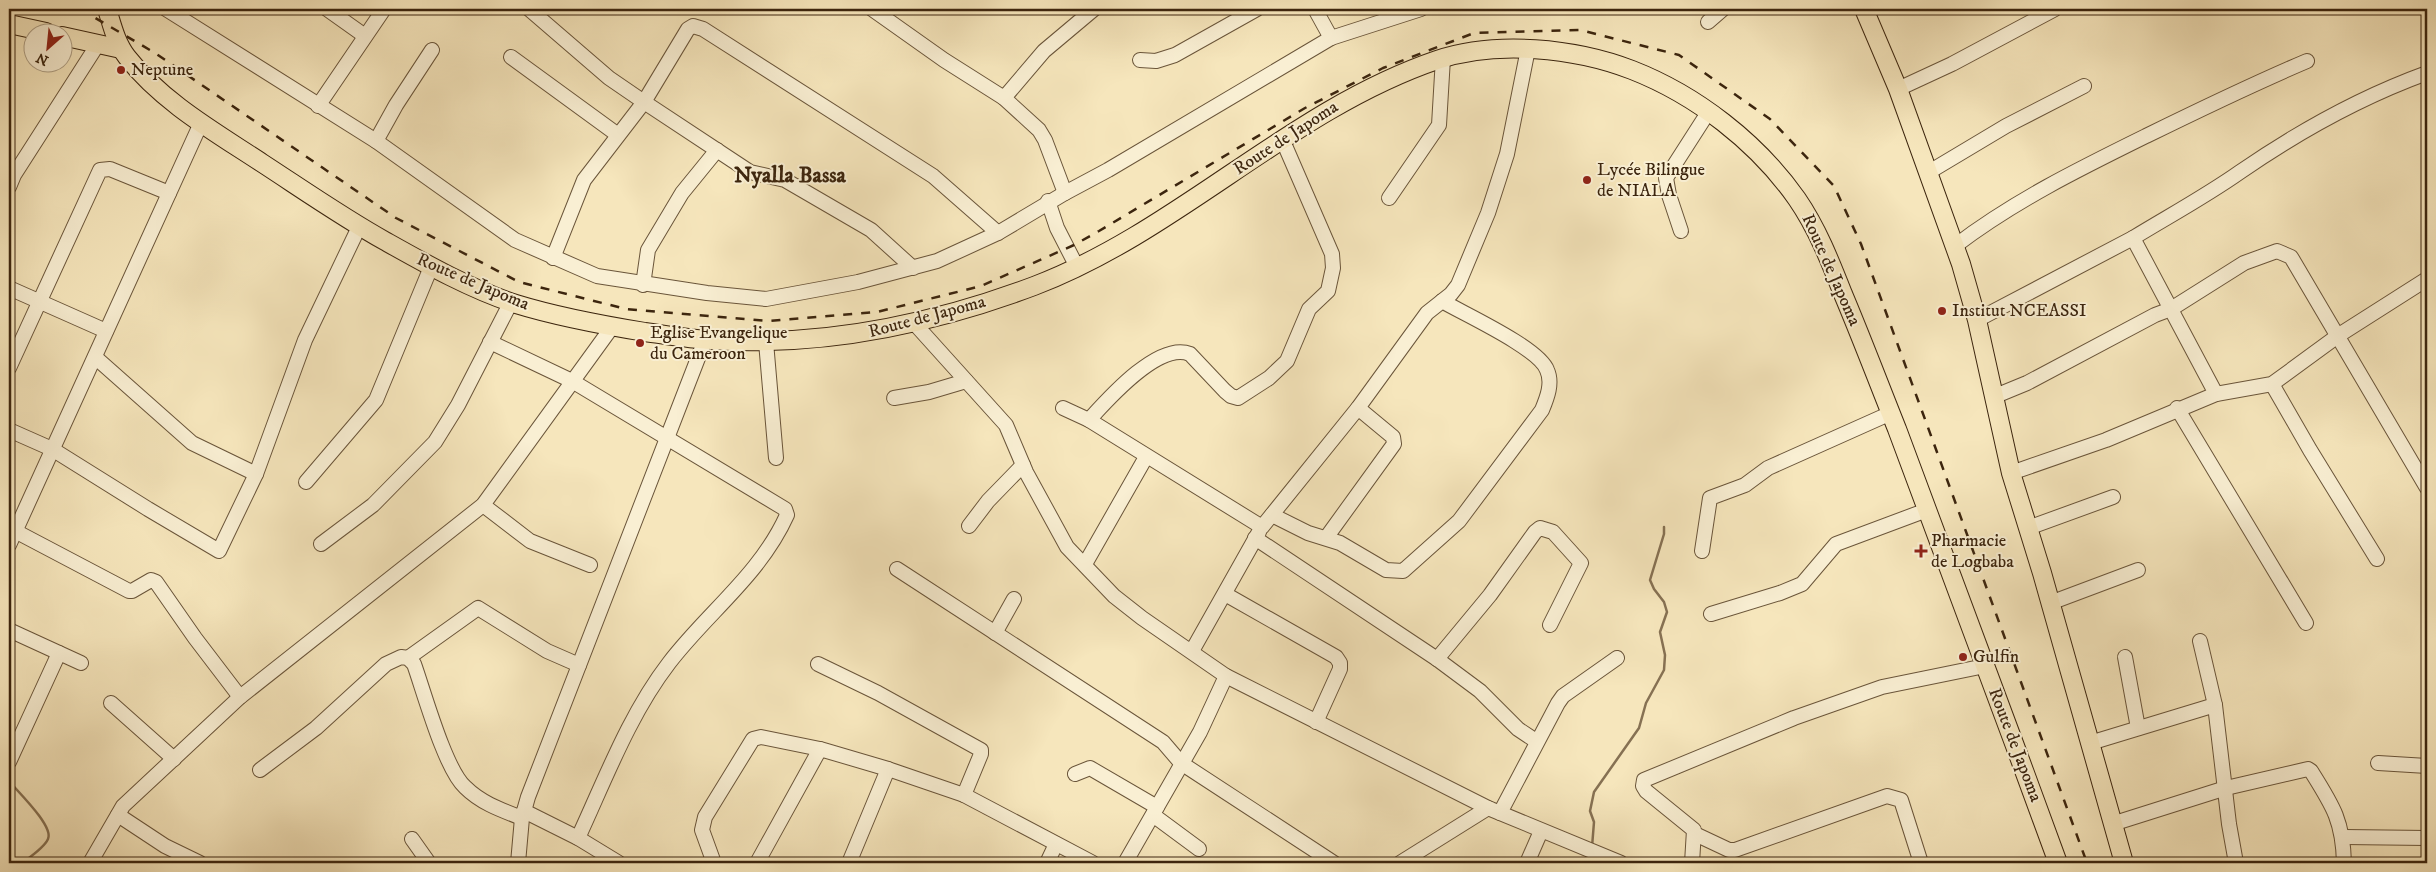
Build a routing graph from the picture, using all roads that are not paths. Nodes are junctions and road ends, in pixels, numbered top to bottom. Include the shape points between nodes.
1 (107, 9) edge
2 (166, 9) edge
3 (327, 9) edge
4 (384, 9) edge
5 (529, 9) edge
6 (865, 9) edge
7 (872, 9) edge
8 (1094, 9) edge
9 (1257, 9) edge
10 (1315, 9) edge
11 (1421, 9) edge
12 (1723, 9) edge
13 (1864, 9) edge
14 (2055, 9) edge
15 (1708, 22) dead end
16 (9, 24) edge
17 (22, 27) edge
18 (365, 36) junction
19 (72, 38) edge
20 (1331, 38) junction
21 (98, 44) junction
22 (121, 49) junction
23 (1528, 49) junction
24 (432, 50) dead end
25 (511, 57) dead end
26 (1443, 58) junction
27 (1140, 60) dead end
28 (2308, 61) dead end
29 (2427, 72) edge
30 (2084, 86) dead end
31 (1898, 89) junction
32 (1004, 98) junction
33 (644, 102) junction
34 (318, 106) junction
35 (1709, 111) junction
36 (201, 123) junction
37 (618, 135) junction
38 (1283, 140) junction
39 (376, 141) junction
40 (717, 150) junction
41 (1929, 172) junction
42 (9, 187) edge
43 (169, 193) junction
44 (1065, 193) junction
45 (1389, 198) dead end
46 (1048, 201) junction
47 (360, 227) junction
48 (1681, 231) dead end
49 (998, 233) junction
50 (2133, 238) junction
51 (1955, 246) junction
52 (553, 258) junction
53 (431, 267) junction
54 (913, 268) junction
55 (1076, 268) junction
56 (2426, 282) edge
57 (643, 285) junction
58 (9, 288) edge
59 (40, 301) junction
60 (511, 302) junction
61 (1442, 302) junction
62 (2171, 309) junction
63 (1977, 320) junction
64 (915, 324) junction
65 (612, 327) junction
66 (106, 330) junction
67 (2339, 334) junction
68 (705, 340) junction
69 (490, 342) junction
70 (766, 342) junction
71 (95, 357) junction
72 (9, 368) edge
73 (572, 381) junction
74 (966, 381) junction
75 (2272, 384) junction
76 (2216, 394) junction
77 (1992, 397) junction
78 (894, 398) dead end
79 (1063, 408) dead end
80 (1358, 408) junction
81 (2177, 408) junction
82 (1890, 413) junction
83 (1089, 420) junction
84 (9, 430) edge
85 (666, 438) junction
86 (52, 449) junction
87 (1146, 457) junction
88 (776, 458) dead end
89 (1023, 465) junction
90 (256, 474) junction
91 (2011, 474) junction
92 (306, 482) dead end
93 (2427, 488) edge
94 (2113, 497) dead end
95 (483, 504) junction
96 (1927, 510) junction
97 (1272, 515) junction
98 (969, 526) dead end
99 (2028, 528) junction
100 (15, 531) junction
101 (1258, 532) junction
102 (1326, 538) junction
103 (321, 544) dead end
104 (9, 545) edge
105 (1702, 551) dead end
106 (2377, 559) dead end
107 (1084, 564) junction
108 (590, 565) dead end
109 (897, 569) dead end
110 (2138, 570) dead end
111 (1225, 594) junction
112 (1014, 599) dead end
113 (2050, 603) junction
114 (1711, 614) dead end
115 (2306, 623) dead end
116 (1550, 626) dead end
117 (9, 630) edge
118 (995, 633) junction
119 (2200, 641) dead end
120 (1192, 651) junction
121 (58, 653) junction
122 (2125, 657) dead end
123 (408, 658) junction
124 (1617, 658) dead end
125 (1437, 659) junction
126 (81, 663) dead end
127 (818, 664) dead end
128 (579, 665) junction
129 (1985, 666) junction
130 (1226, 676) junction
131 (240, 697) junction
132 (111, 703) dead end
133 (2215, 705) junction
134 (1316, 722) junction
135 (2138, 728) junction
136 (1536, 742) junction
137 (2090, 743) junction
138 (820, 749) junction
139 (174, 758) junction
140 (9, 762) edge
141 (1181, 763) junction
142 (2378, 763) dead end
143 (2427, 766) edge
144 (888, 769) junction
145 (260, 770) dead end
146 (1075, 774) dead end
147 (2226, 788) junction
148 (964, 795) junction
149 (1494, 810) junction
150 (1155, 811) junction
151 (118, 815) junction
152 (523, 815) junction
153 (2112, 824) junction
154 (1541, 831) junction
155 (1695, 834) junction
156 (2344, 837) junction
157 (578, 838) junction
158 (2427, 838) edge
159 (412, 840) dead end
160 (1056, 844) junction
161 (1199, 849) dead end
162 (90, 863) edge
163 (200, 863) edge
164 (429, 863) edge
165 (518, 863) edge
166 (619, 863) edge
167 (714, 863) edge
168 (757, 863) edge
169 (849, 863) edge
170 (1047, 863) edge
171 (1094, 863) edge
172 (1125, 863) edge
173 (1334, 863) edge
174 (1400, 863) edge
175 (1527, 863) edge
176 (1620, 863) edge
177 (1692, 863) edge
178 (1921, 863) edge
179 (2058, 863) edge
180 (2124, 863) edge
181 (2236, 863) edge
182 (2344, 863) edge

1 - 22 main road
2 - 34 street
3 - 18 street
4 - 18 street
5 - 33 street via 602,72
6 - 7 street
7 - 32 street
8 - 32 street via 1044,51
9 - 27 street via 1175,55 1156,61
10 - 20 street
11 - 20 street
12 - 15 street
13 - 31 main road
14 - 31 street via 1957,62
16 - 17 main road
18 - 34 street
19 - 21 main road
20 - 44 street
21 - 22 main road
21 - 42 street
22 - 36 main road, Route de Japoma via 172,102
23 - 26 main road, Route de Japoma
23 - 35 main road, Route de Japoma via 1576,54 1616,64 1661,81
23 - 61 street via 1507,154 1488,213 1458,285
24 - 39 street
25 - 37 street
26 - 38 main road, Route de Japoma via 1345,100
26 - 45 street via 1439,125
28 - 51 street via 2229,95 2055,180 1983,224
29 - 50 street via 2302,131
30 - 41 street via 2006,126
31 - 41 main road
32 - 44 street via 1039,130
33 - 37 street
33 - 40 street
33 - 49 street via 688,29 697,27 933,176
34 - 39 street
35 - 48 street via 1666,178
35 - 82 main road, Route de Japoma via 1740,136 1784,181 1800,203 1833,269
36 - 43 street
36 - 47 main road, Route de Japoma
37 - 52 street via 584,180
38 - 55 main road, Route de Japoma via 1125,241
38 - 83 street via 1332,254 1333,268 1328,291 1309,310 1287,361 1269,378 1238,398 1225,391 1190,354 1171,353 1135,375
39 - 52 street via 515,240
40 - 54 street via 750,172 785,180 871,230
40 - 57 street via 682,193 648,250
41 - 51 main road
43 - 59 street via 110,169 100,170
43 - 66 street
44 - 46 street
46 - 49 street
46 - 55 street
47 - 53 main road, Route de Japoma
47 - 90 street via 305,340
49 - 54 street via 945,258
50 - 62 street
50 - 63 street
51 - 63 main road
52 - 57 street via 601,277
53 - 60 main road, Route de Japoma
53 - 92 street via 376,400
54 - 57 street via 772,299
55 - 64 main road, Route de Japoma via 1034,286
56 - 67 street
58 - 59 street
59 - 66 street
59 - 72 street
60 - 65 main road, Route de Japoma
60 - 69 street
61 - 80 street via 1427,313
61 - 102 street via 1531,352 1548,370 1550,381 1542,410 1459,521 1403,571 1386,570 1346,545
62 - 67 street via 2244,263 2276,252 2291,257
62 - 76 street
62 - 77 street via 2027,383
63 - 77 main road
64 - 70 main road, Route de Japoma via 860,334
64 - 74 street
65 - 68 main road, Route de Japoma
65 - 73 street
66 - 71 street
67 - 75 street
67 - 93 street
68 - 70 main road, Route de Japoma
68 - 85 street
69 - 73 street
69 - 103 street via 435,442 374,505
70 - 88 street
71 - 86 street
71 - 90 street via 192,443
73 - 85 street
73 - 95 street
74 - 78 street
74 - 89 street via 1006,425
75 - 76 street
75 - 106 street
76 - 81 street
77 - 91 main road
79 - 83 street
80 - 97 street
80 - 102 street via 1393,438 1394,444
81 - 91 street via 2106,440
81 - 115 street
82 - 96 main road, Route de Japoma
82 - 105 street via 1768,468 1745,485 1710,498
83 - 87 street
84 - 86 street
85 - 128 street
85 - 157 street via 785,509 786,516 773,543 733,594 669,664 641,703
86 - 90 street via 220,551
86 - 100 street
87 - 101 street
87 - 107 street
89 - 98 street
89 - 107 street via 1067,547
91 - 99 main road
94 - 99 street
95 - 108 street via 530,541
95 - 131 street
96 - 114 street via 1836,544 1802,584
96 - 129 main road, Route de Japoma
97 - 101 street
97 - 102 street
99 - 113 main road
100 - 104 street
100 - 131 street via 129,591 154,580
101 - 111 street
101 - 125 street
107 - 120 street via 1114,596
109 - 118 street
110 - 113 street
111 - 120 street
111 - 134 street via 1336,657 1340,669
112 - 118 street
113 - 137 main road
116 - 125 street via 1581,563 1553,532 1540,528
117 - 121 street
118 - 141 street via 1163,742
119 - 133 street
120 - 130 street
121 - 126 street
121 - 140 street
122 - 135 street
123 - 128 street via 478,608 547,651
123 - 145 street via 401,657 386,664 316,728
123 - 152 street via 414,664 450,765 464,786 486,804
124 - 136 street via 1563,696
125 - 136 street via 1480,691 1518,729
127 - 148 street via 978,748 982,754
128 - 152 street
129 - 155 street via 1882,687 1794,718 1644,780 1646,791 1692,826
129 - 179 main road, Route de Japoma
130 - 134 street
130 - 141 street via 1200,732
131 - 139 street
132 - 139 street
133 - 135 street
133 - 147 street
134 - 149 street
135 - 137 street
136 - 149 street
137 - 153 main road
138 - 144 street
138 - 167 street via 761,737 753,739 704,817 702,830
138 - 168 street
139 - 151 street
141 - 150 street
141 - 173 street
142 - 143 street
144 - 148 street
144 - 169 street
146 - 150 street via 1090,768
147 - 153 street
147 - 156 street via 2308,769 2334,808
147 - 181 street
148 - 160 street
149 - 154 street
149 - 174 street
150 - 161 street
150 - 172 street
151 - 162 street
151 - 163 street via 165,846
152 - 157 street
152 - 165 street
153 - 180 main road
154 - 175 street
154 - 176 street
155 - 177 street
155 - 178 street via 1735,850 1894,796 1901,800
156 - 158 street
156 - 182 street
157 - 166 street
159 - 164 street
160 - 170 street
160 - 171 street

